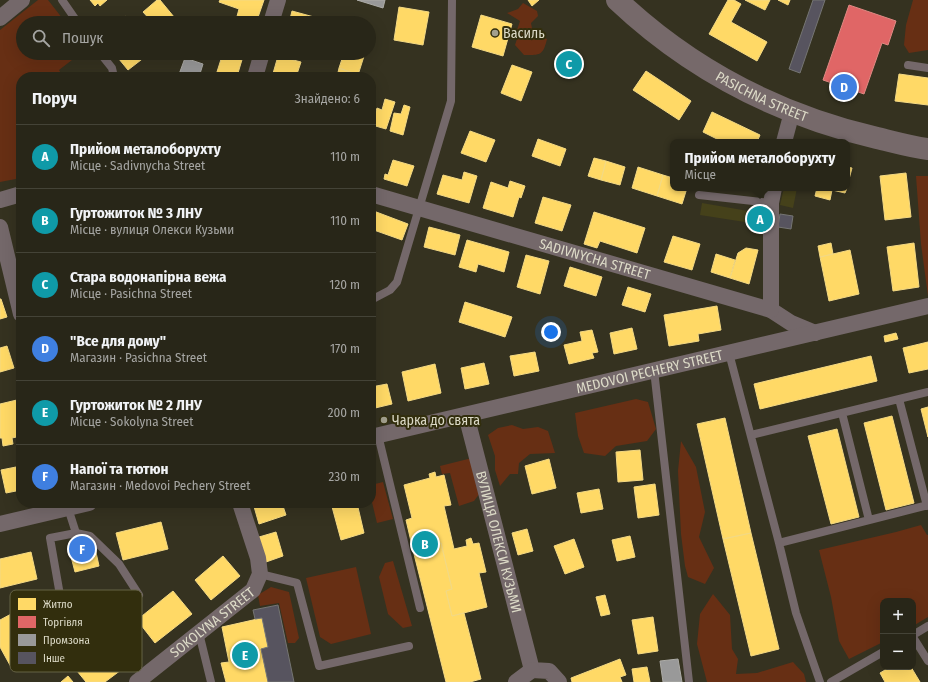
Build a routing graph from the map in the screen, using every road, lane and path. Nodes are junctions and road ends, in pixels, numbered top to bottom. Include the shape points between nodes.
1 (22, 0) edge
2 (62, 0) edge
3 (278, 0) edge
4 (452, 0) edge
5 (617, 0) edge
6 (73, 16) edge
7 (273, 16) edge
8 (0, 18) edge
9 (106, 60) edge
10 (260, 60) edge
11 (908, 65) dead end
12 (928, 68) edge
13 (113, 72) edge
14 (256, 72) edge
15 (792, 112) junction
16 (785, 139) edge
17 (928, 149) edge
18 (16, 195) edge
19 (376, 195) edge
20 (699, 195) dead end
21 (772, 196) edge
22 (0, 200) edge
23 (420, 208) junction
24 (0, 227) edge
25 (16, 293) edge
26 (376, 297) edge
27 (928, 306) edge
28 (771, 310) junction
29 (815, 333) junction
30 (730, 353) junction
31 (654, 370) junction
32 (928, 392) edge
33 (899, 399) junction
34 (842, 413) junction
35 (466, 415) junction
36 (751, 435) junction
37 (376, 436) edge
38 (376, 440) edge
39 (927, 506) edge
40 (56, 508) edge
41 (68, 508) edge
42 (242, 508) edge
43 (869, 520) junction
44 (0, 524) edge
45 (76, 533) junction
46 (779, 543) junction
47 (260, 574) junction
48 (59, 590) edge
49 (136, 590) edge
50 (420, 608) dead end
51 (928, 626) edge
52 (198, 633) junction
53 (916, 634) edge
54 (916, 641) edge
55 (409, 646) dead end
56 (880, 654) edge
57 (928, 661) edge
58 (532, 670) junction
59 (137, 682) edge
60 (211, 682) edge
61 (516, 682) edge
62 (559, 682) edge
63 (689, 682) edge
64 (820, 682) edge
65 (831, 682) edge

1 - 8 street
2 - 6 lane
3 - 7 street
4 - 23 lane via 451,102
5 - 15 main road, PASICHNA STREET via 680,52 741,88
9 - 13 lane
10 - 14 street
11 - 12 lane
15 - 16 street
15 - 17 main road, PASICHNA STREET via 844,130
18 - 22 street
19 - 23 street, SADIVNYCHA STREET
20 - 21 lane
21 - 28 street
23 - 26 lane via 395,285
23 - 28 street, SADIVNYCHA STREET
24 - 25 street
27 - 29 street, MEDOVOI PECHERY STREET
28 - 29 street, SADIVNYCHA STREET via 791,323
29 - 30 street, MEDOVOI PECHERY STREET
30 - 31 street, MEDOVOI PECHERY STREET
30 - 36 lane
31 - 35 street, MEDOVOI PECHERY STREET
31 - 63 lane
32 - 33 lane
33 - 34 lane
33 - 39 lane
34 - 36 lane
34 - 43 lane
35 - 37 street, MEDOVOI PECHERY STREET
35 - 58 street, ВУЛИЦЯ ОЛЕКСИ КУЗЬМИ
36 - 46 lane
38 - 50 lane
39 - 43 lane
40 - 44 street
41 - 45 lane
42 - 47 street, SOKOLYNA STREET via 258,558
43 - 46 lane
45 - 48 lane via 50,538
45 - 49 lane via 90,536 119,564
46 - 64 lane via 796,613
47 - 52 street, SOKOLYNA STREET via 253,590
47 - 55 lane via 297,583 319,666
51 - 53 lane
52 - 59 street, SOKOLYNA STREET
52 - 60 lane
54 - 57 lane
56 - 65 lane
58 - 61 street
58 - 62 street via 549,671

